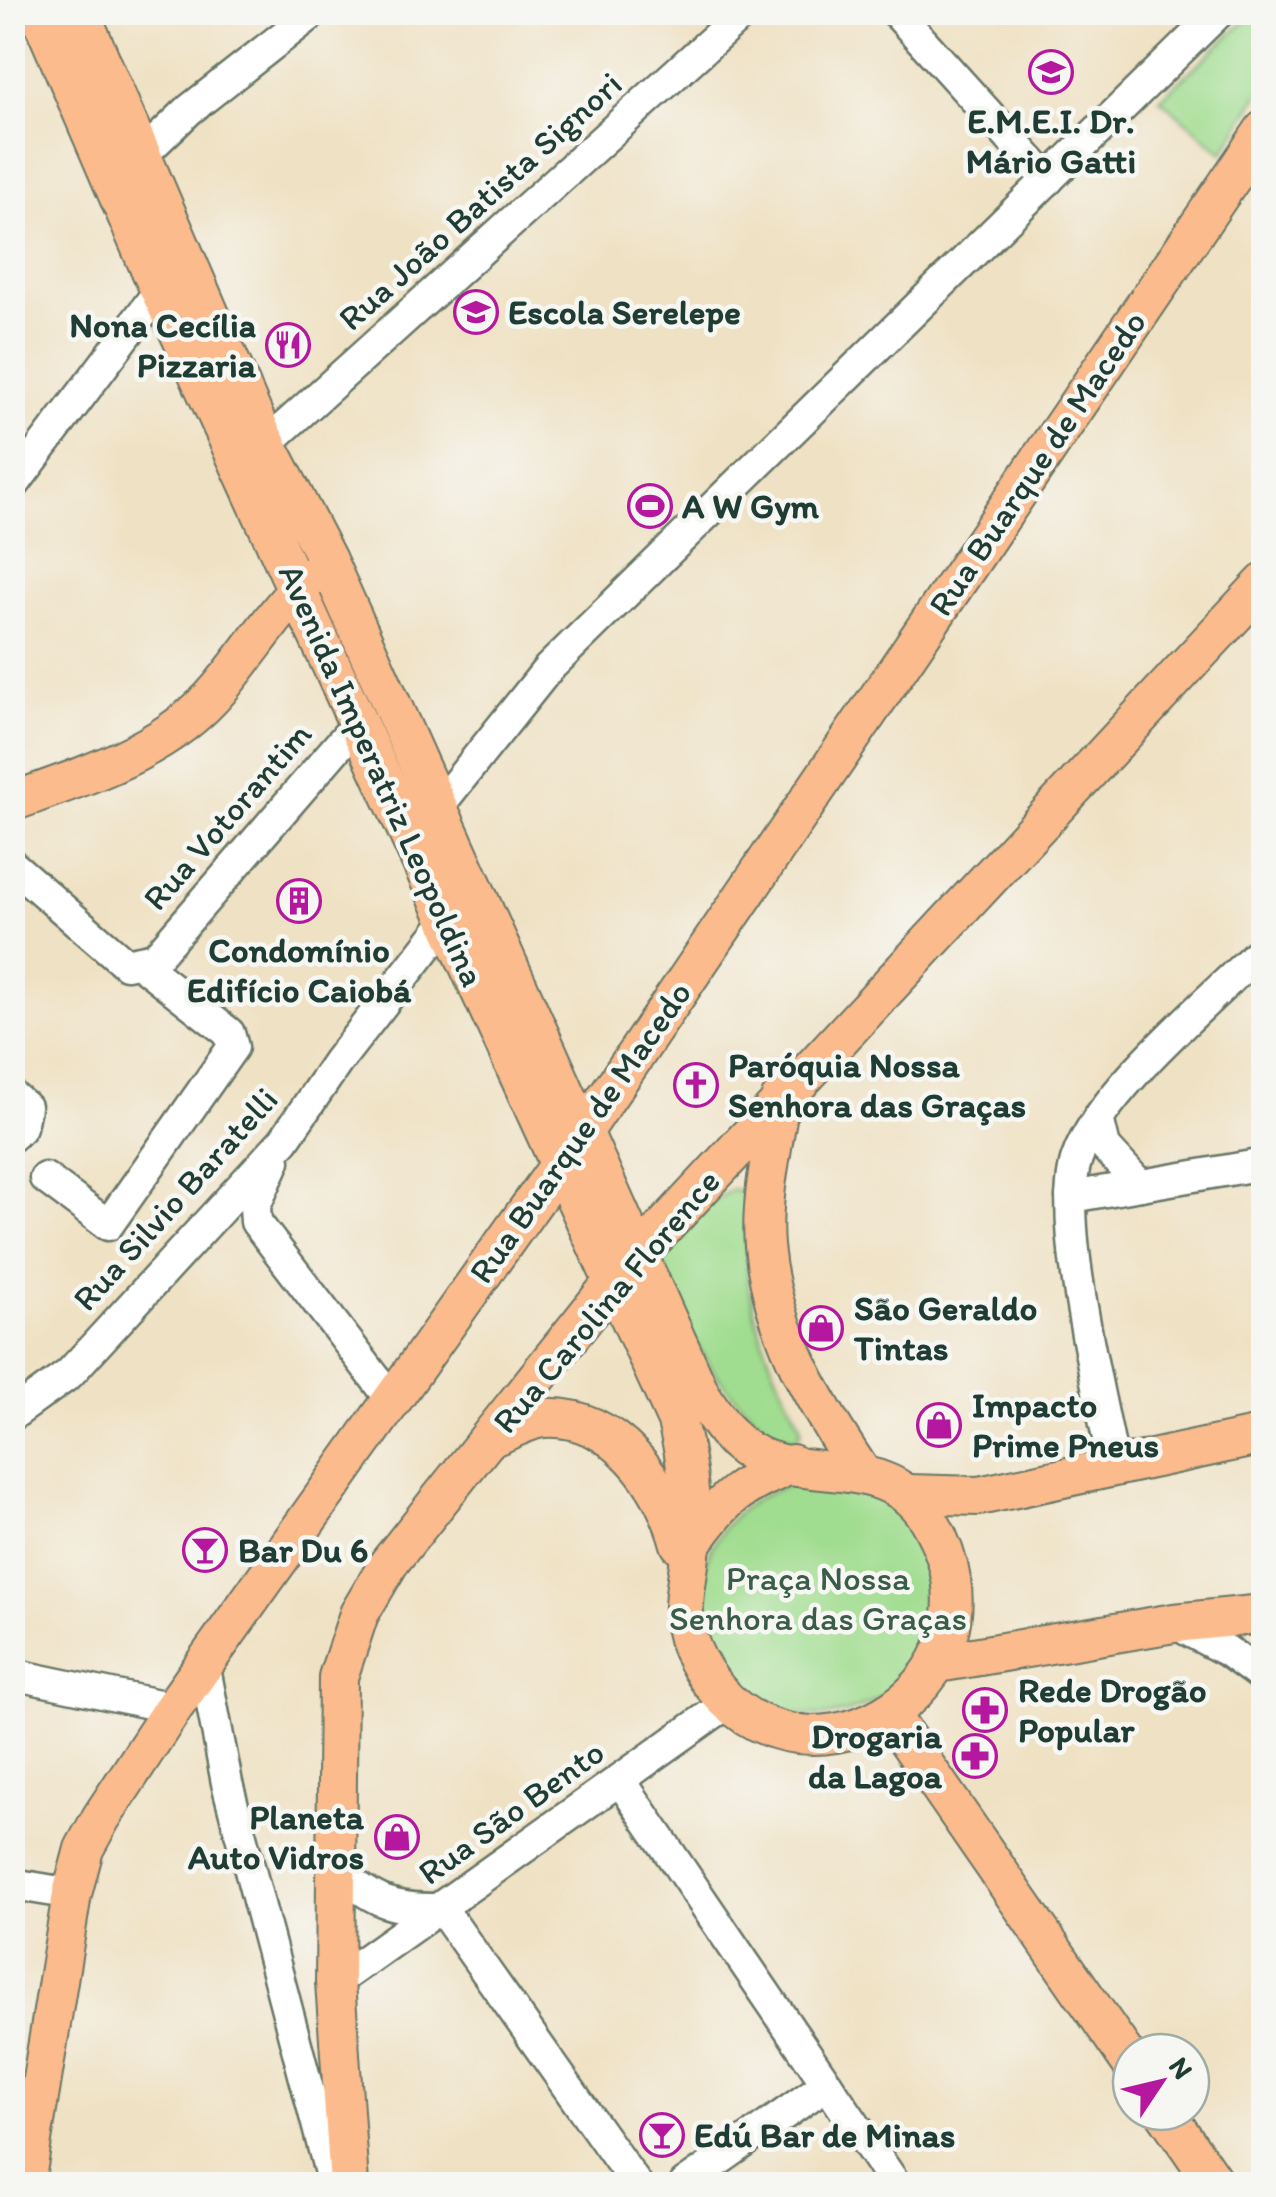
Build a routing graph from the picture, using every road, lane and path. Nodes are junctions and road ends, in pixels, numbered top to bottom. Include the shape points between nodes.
1 (39, 12) edge
2 (80, 12) edge
3 (314, 12) edge
4 (744, 12) edge
5 (896, 12) edge
6 (1219, 12) edge
7 (1264, 130) edge
8 (144, 154) junction
9 (1048, 180) junction
10 (160, 290) junction
11 (208, 309) junction
12 (266, 444) junction
13 (12, 488) edge
14 (327, 560) junction
15 (1264, 583) edge
16 (298, 588) junction
17 (358, 724) junction
18 (12, 802) edge
19 (438, 806) junction
20 (412, 842) junction
21 (12, 864) edge
22 (448, 920) junction
23 (1264, 947) edge
24 (148, 961) junction
25 (12, 1096) edge
26 (780, 1100) junction
27 (1098, 1118) junction
28 (12, 1136) edge
29 (284, 1140) junction
30 (571, 1150) junction
31 (1264, 1164) edge
32 (45, 1178) dead end
33 (1140, 1185) junction
34 (1070, 1197) junction
35 (625, 1269) junction
36 (392, 1400) junction
37 (12, 1415) edge
38 (1264, 1435) edge
39 (490, 1438) junction
40 (792, 1464) junction
41 (1114, 1468) junction
42 (861, 1472) junction
43 (909, 1494) junction
44 (688, 1556) junction
45 (1264, 1614) edge
46 (1174, 1623) junction
47 (204, 1663) junction
48 (938, 1664) junction
49 (12, 1674) edge
50 (1264, 1678) edge
51 (729, 1702) junction
52 (173, 1708) junction
53 (890, 1715) junction
54 (620, 1780) junction
55 (335, 1869) junction
56 (12, 1884) edge
57 (72, 1894) junction
58 (442, 1908) junction
59 (336, 1982) junction
60 (1111, 2034) edge
61 (826, 2084) junction
62 (1179, 2132) edge
63 (26, 2184) edge
64 (333, 2184) edge
65 (348, 2184) edge
66 (636, 2184) edge
67 (685, 2184) edge
68 (895, 2184) edge
69 (1215, 2184) edge

1 - 10 main road, Avenida Imperatriz Leopoldina
2 - 8 main road, Avenida Imperatriz Leopoldina
3 - 8 street via 202,99
4 - 12 street, Rua João Batista Signori
5 - 9 street
6 - 9 street
7 - 30 main road, Rua Buarque de Macedo
8 - 11 main road, Avenida Imperatriz Leopoldina
9 - 19 street via 548,669
10 - 11 main road
10 - 13 street
10 - 16 main road, Avenida Imperatriz Leopoldina
11 - 12 main road, Avenida Imperatriz Leopoldina
12 - 14 main road, Avenida Imperatriz Leopoldina
14 - 16 main road
14 - 19 main road, Avenida Imperatriz Leopoldina
15 - 26 main road, Rua Carolina Florence
16 - 17 main road, Avenida Imperatriz Leopoldina
16 - 18 main road via 218,690 172,733 136,754
17 - 20 main road, Avenida Imperatriz Leopoldina
17 - 24 street, Rua Votorantim
19 - 20 street
19 - 30 main road, Avenida Imperatriz Leopoldina
20 - 22 main road, Avenida Imperatriz Leopoldina
21 - 24 street via 110,953 126,964
22 - 29 street, Rua Silvio Baratelli
22 - 30 main road, Avenida Imperatriz Leopoldina
23 - 27 street
24 - 32 street via 229,1034 233,1048 108,1225
25 - 28 street via 25,1106
26 - 35 main road, Rua Carolina Florence
26 - 42 main road via 764,1245 775,1304 794,1360
27 - 33 street via 1105,1147
27 - 34 street via 1074,1163
29 - 36 street via 255,1206 256,1222
29 - 37 street, Rua Silvio Baratelli via 69,1374
30 - 35 main road, Avenida Imperatriz Leopoldina
30 - 36 main road, Rua Buarque de Macedo
31 - 33 street
33 - 34 street
34 - 41 street
35 - 39 main road, Rua Carolina Florence
35 - 40 main road, Avenida Imperatriz Leopoldina via 725,1430 750,1452
35 - 44 main road, Avenida Imperatriz Leopoldina via 687,1458
36 - 47 main road, Rua Buarque de Macedo
38 - 41 main road
39 - 44 main road via 543,1418 585,1426 629,1452 659,1488
39 - 55 main road, Rua Carolina Florence via 389,1563 359,1614 338,1677
40 - 42 main road
40 - 44 main road via 720,1503
41 - 43 main road via 980,1496
42 - 43 main road
43 - 48 main road via 950,1566 952,1625
44 - 51 main road via 684,1625 697,1660
45 - 46 main road
46 - 48 main road
46 - 50 street
47 - 52 main road, Rua Buarque de Macedo
47 - 64 street via 227,1783
48 - 53 main road
49 - 52 street
51 - 53 main road via 754,1720 811,1734 839,1734
51 - 54 street, Rua São Bento
52 - 57 main road, Rua Buarque de Macedo via 84,1849
53 - 60 main road
54 - 58 street, Rua São Bento
54 - 61 street
55 - 58 street via 371,1899 406,1910
55 - 59 main road, Rua Carolina Florence
56 - 57 street
57 - 63 main road, Rua Buarque de Macedo
58 - 59 street, Rua São Bento
58 - 66 street
59 - 65 main road, Rua Carolina Florence
61 - 67 street
61 - 68 street
62 - 69 main road

